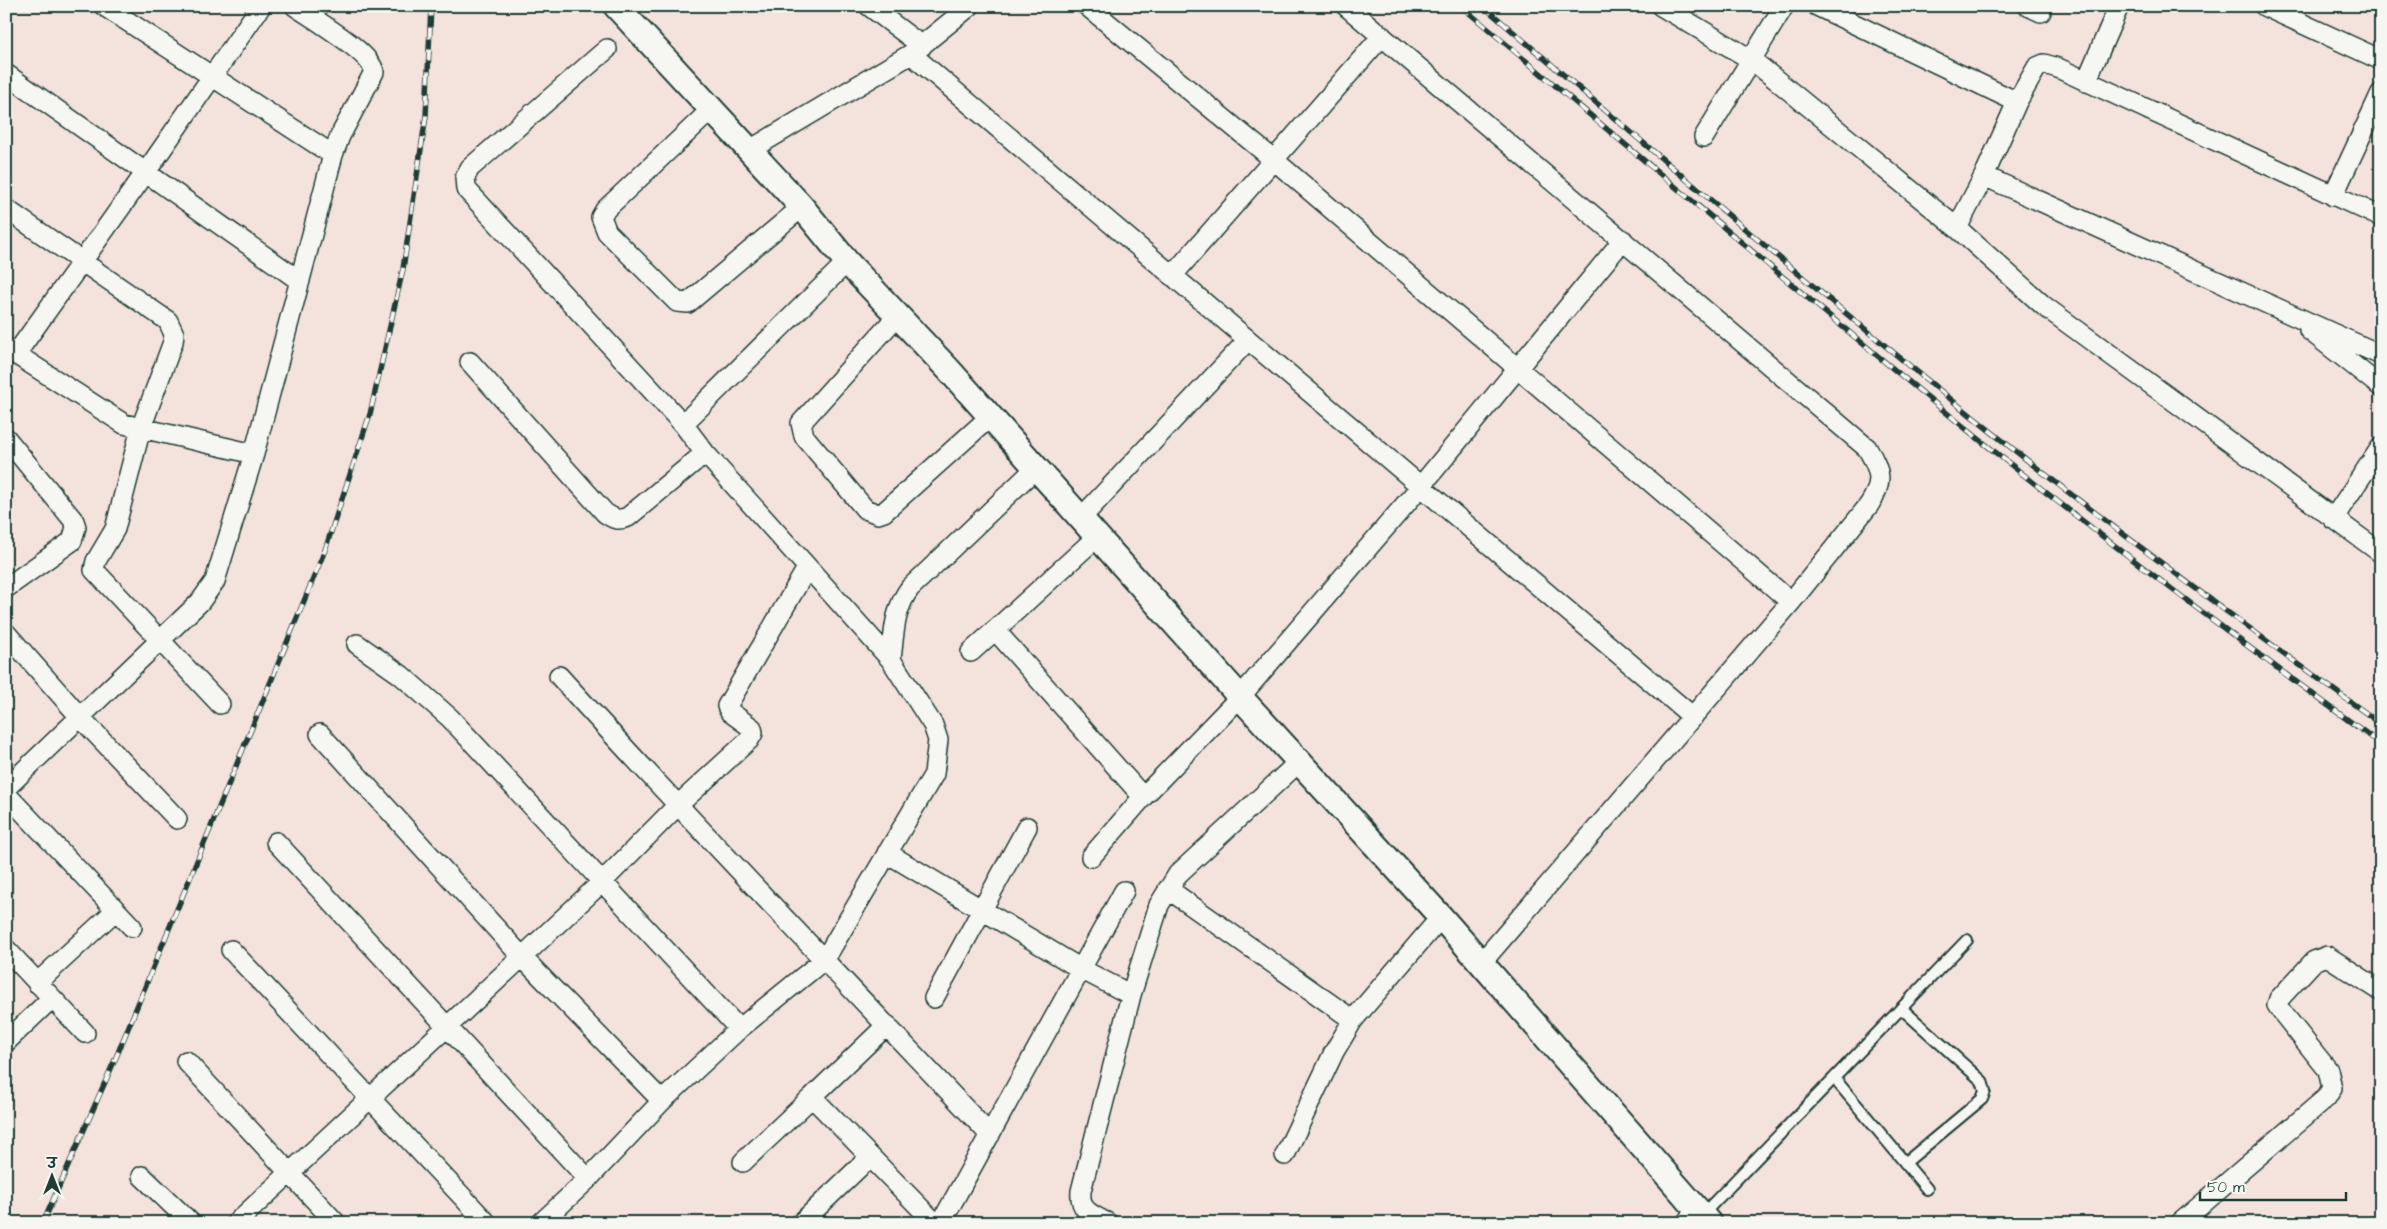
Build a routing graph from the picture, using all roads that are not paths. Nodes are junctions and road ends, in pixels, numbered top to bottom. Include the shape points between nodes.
1 (104, 6) edge
2 (261, 6) edge
3 (294, 6) edge
4 (616, 6) edge
5 (869, 6) edge
6 (970, 6) edge
7 (1086, 6) edge
8 (1346, 6) edge
9 (1661, 6) edge
10 (1784, 6) edge
11 (1817, 6) edge
12 (2119, 6) edge
13 (2264, 6) edge
14 (1382, 36) junction
15 (607, 49) dead end
16 (916, 50) junction
17 (1752, 60) junction
18 (2381, 60) edge
19 (6, 74) edge
20 (212, 76) junction
21 (2086, 82) junction
22 (2381, 93) edge
23 (2017, 102) junction
24 (712, 109) junction
25 (1704, 137) dead end
26 (750, 150) junction
27 (333, 155) junction
28 (1274, 160) junction
29 (146, 172) junction
30 (1984, 176) junction
31 (2333, 196) junction
32 (802, 208) junction
33 (6, 209) edge
34 (2381, 217) edge
35 (1957, 228) junction
36 (1623, 240) junction
37 (81, 260) junction
38 (848, 262) junction
39 (1172, 276) junction
40 (300, 281) junction
41 (2286, 312) junction
42 (898, 315) junction
43 (1248, 340) junction
44 (11, 351) edge
45 (2381, 355) edge
46 (470, 362) dead end
47 (1518, 368) junction
48 (2381, 387) edge
49 (991, 416) junction
50 (683, 424) junction
51 (142, 428) junction
52 (6, 438) edge
53 (2381, 447) edge
54 (705, 453) junction
55 (254, 454) junction
56 (1037, 467) junction
57 (1421, 486) junction
58 (1082, 517) junction
59 (2333, 518) junction
60 (1099, 535) junction
61 (2381, 553) edge
62 (807, 568) junction
63 (6, 588) edge
64 (1791, 602) junction
65 (995, 630) junction
66 (6, 634) edge
67 (161, 641) junction
68 (357, 644) dead end
69 (971, 652) dead end
70 (891, 660) junction
71 (559, 676) dead end
72 (1240, 697) junction
73 (220, 704) dead end
74 (1693, 716) junction
75 (80, 717) junction
76 (320, 734) dead end
77 (1300, 761) junction
78 (6, 788) edge
79 (6, 794) edge
80 (1143, 797) junction
81 (677, 806) junction
82 (178, 819) dead end
83 (1027, 827) dead end
84 (276, 842) dead end
85 (887, 854) junction
86 (1092, 857) dead end
87 (603, 881) junction
88 (1168, 889) junction
89 (1124, 891) dead end
90 (981, 909) junction
91 (116, 910) junction
92 (1441, 917) junction
93 (132, 927) dead end
94 (1967, 940) dead end
95 (6, 949) edge
96 (231, 950) dead end
97 (522, 958) junction
98 (825, 959) junction
99 (1482, 962) junction
100 (1082, 969) junction
101 (38, 983) junction
102 (2381, 991) edge
103 (1131, 995) junction
104 (52, 998) junction
105 (934, 998) dead end
106 (1901, 1008) junction
107 (1353, 1020) junction
108 (886, 1025) junction
109 (448, 1027) junction
110 (739, 1029) junction
111 (85, 1033) dead end
112 (6, 1042) edge
113 (186, 1062) dead end
114 (1834, 1078) junction
115 (812, 1097) junction
116 (371, 1099) junction
117 (662, 1101) junction
118 (990, 1136) junction
119 (1285, 1155) dead end
120 (870, 1157) junction
121 (743, 1162) dead end
122 (1905, 1163) junction
123 (291, 1174) junction
124 (142, 1176) dead end
125 (588, 1179) junction
126 (1927, 1189) dead end
127 (1698, 1217) edge
128 (191, 1223) edge
129 (236, 1223) edge
130 (336, 1223) edge
131 (487, 1223) edge
132 (540, 1223) edge
133 (800, 1223) edge
134 (935, 1223) edge
135 (941, 1223) edge
136 (1108, 1223) edge
137 (2180, 1223) edge

1 - 20 street
2 - 20 street
3 - 27 street via 363,55 373,66 371,79 343,129
4 - 24 street
5 - 16 street
6 - 16 street
7 - 28 street
8 - 14 street
9 - 17 street
10 - 17 street
11 - 23 street
12 - 21 street
13 - 18 street
14 - 28 street
14 - 36 street
15 - 50 street via 470,168 465,177 466,189
16 - 26 street
16 - 39 street
17 - 25 street
17 - 35 street
19 - 29 street
20 - 27 street
20 - 29 street
21 - 23 street via 2044,64 2037,67
21 - 31 street
22 - 31 street
23 - 30 street
24 - 26 street
24 - 32 street via 604,210 602,218 607,232 677,302 688,303
26 - 32 street
27 - 40 street
28 - 39 street
28 - 47 street
29 - 37 street
29 - 40 street
30 - 35 street
30 - 41 street
31 - 34 street
32 - 38 street
33 - 37 street
35 - 59 street via 2044,306
36 - 47 street
36 - 64 street via 1867,448 1875,462 1878,490
37 - 44 street
37 - 51 street via 168,321 172,328 173,342
38 - 42 street
38 - 50 street
39 - 43 street
40 - 55 street
41 - 45 street
41 - 48 street
42 - 49 street
42 - 49 street via 801,423 804,436 865,509 878,514 884,512
43 - 57 street
43 - 58 street
44 - 51 street via 124,424
46 - 54 street via 605,513 613,518 621,520 628,517
47 - 57 street
47 - 64 street
49 - 56 street
50 - 54 street
51 - 55 street
51 - 67 street via 115,529 94,570
52 - 63 street via 76,527 72,541
53 - 59 street
54 - 62 street
55 - 67 street via 216,580 200,602
56 - 58 street
56 - 70 street via 910,588 896,614
57 - 72 street
57 - 74 street
58 - 60 street
59 - 61 street
60 - 65 street
60 - 72 street
62 - 70 street
62 - 81 street via 727,706 730,712 752,728 752,736
64 - 74 street
65 - 69 street
65 - 80 street
66 - 75 street
67 - 73 street
67 - 75 street
68 - 87 street via 415,686 450,718
70 - 85 street via 933,725 938,740 934,774
71 - 81 street
72 - 77 street
72 - 80 street
74 - 99 street
75 - 78 street
75 - 82 street
76 - 97 street
77 - 88 street via 1183,870
77 - 92 street
79 - 91 street
80 - 86 street
81 - 87 street
81 - 98 street
83 - 90 street
84 - 109 street
85 - 90 street
85 - 98 street
87 - 97 street
87 - 110 street
88 - 103 street via 1152,923
88 - 107 street
89 - 100 street
90 - 100 street
90 - 105 street
91 - 93 street
91 - 101 street
92 - 99 street
92 - 107 street
94 - 106 lane
95 - 101 street
96 - 116 street
97 - 109 street
97 - 117 street
98 - 108 street
98 - 110 street
99 - 127 street
100 - 103 street
100 - 118 street
101 - 104 street
102 - 137 street via 2327,956 2314,961 2279,998 2280,1011 2328,1070 2332,1088 2326,1098
103 - 136 street via 1081,1191 1083,1208
104 - 111 street
104 - 112 street
106 - 114 lane
106 - 122 lane via 1982,1081 1985,1090 1982,1099
107 - 119 street via 1334,1052
108 - 115 street
108 - 118 street
109 - 116 street
109 - 125 street
110 - 117 street
113 - 123 street
114 - 122 lane
114 - 127 lane
115 - 120 street
115 - 121 street
116 - 123 street
116 - 131 street
117 - 125 street
118 - 135 street
120 - 133 street
120 - 134 street
122 - 126 lane
123 - 129 street
123 - 130 street
124 - 128 street
125 - 132 street

